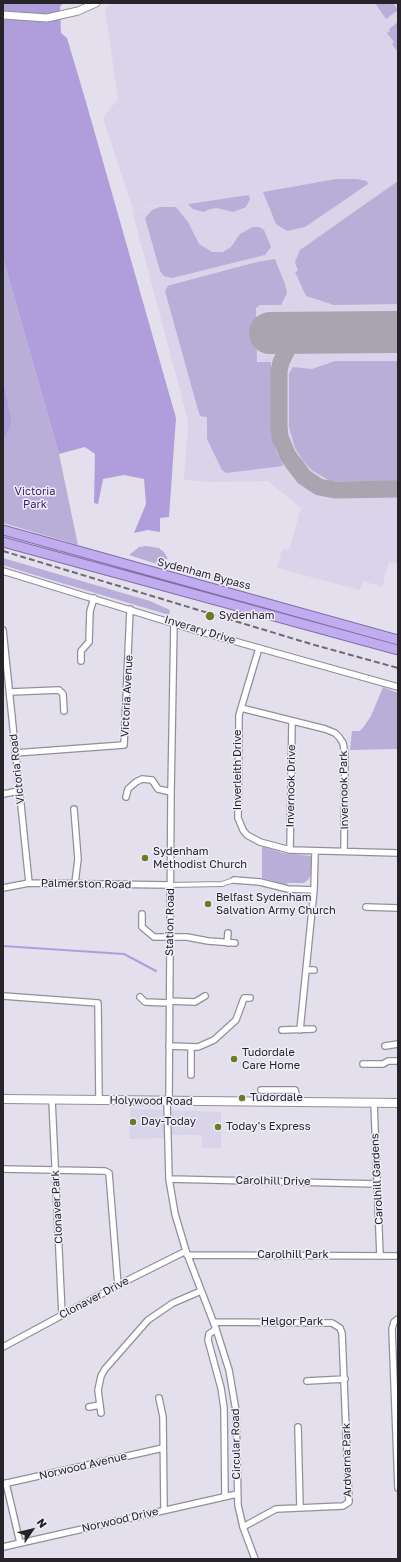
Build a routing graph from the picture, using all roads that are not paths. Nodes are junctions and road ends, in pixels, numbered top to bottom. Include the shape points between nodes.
1 (96, 3) edge
2 (3, 15) edge
3 (3, 530) edge
4 (3, 542) edge
5 (3, 570) edge
6 (94, 598) junction
7 (130, 609) junction
8 (174, 622) junction
9 (3, 630) edge
10 (398, 640) edge
11 (259, 648) junction
12 (398, 650) edge
13 (81, 660) dead end
14 (398, 687) edge
15 (10, 692) junction
16 (241, 708) junction
17 (64, 711) dead end
18 (292, 722) junction
19 (15, 753) junction
20 (122, 787) dead end
21 (128, 789) junction
22 (19, 791) junction
23 (171, 792) junction
24 (3, 794) edge
25 (126, 797) dead end
26 (74, 809) dead end
27 (290, 850) junction
28 (344, 851) junction
29 (315, 852) junction
30 (398, 853) edge
31 (234, 880) joint
32 (29, 883) junction
33 (75, 883) junction
34 (170, 885) junction
35 (3, 888) edge
36 (314, 890) junction
37 (366, 907) dead end
38 (398, 908) edge
39 (142, 914) dead end
40 (228, 933) dead end
41 (169, 936) junction
42 (227, 943) junction
43 (235, 943) dead end
44 (306, 970) junction
45 (314, 970) dead end
46 (3, 996) edge
47 (205, 996) dead end
48 (140, 998) dead end
49 (250, 998) dead end
50 (169, 1002) junction
51 (313, 1029) dead end
52 (282, 1030) dead end
53 (300, 1030) junction
54 (398, 1044) edge
55 (169, 1046) junction
56 (385, 1046) dead end
57 (191, 1047) junction
58 (398, 1061) edge
59 (363, 1064) dead end
60 (191, 1076) dead end
61 (261, 1090) dead end
62 (3, 1099) edge
63 (52, 1100) junction
64 (99, 1100) junction
65 (168, 1101) junction
66 (298, 1102) junction
67 (374, 1103) junction
68 (398, 1103) edge
69 (3, 1169) edge
70 (55, 1170) junction
71 (169, 1179) junction
72 (377, 1184) junction
73 (186, 1253) junction
74 (380, 1256) junction
75 (398, 1256) edge
76 (118, 1285) junction
77 (202, 1291) junction
78 (62, 1315) junction
79 (398, 1319) edge
80 (214, 1322) junction
81 (216, 1329) junction
82 (3, 1347) edge
83 (395, 1366) edge
84 (344, 1379) junction
85 (307, 1381) dead end
86 (159, 1398) dead end
87 (100, 1405) junction
88 (89, 1407) dead end
89 (101, 1412) dead end
90 (298, 1427) dead end
91 (397, 1428) edge
92 (163, 1448) junction
93 (4, 1484) edge
94 (398, 1488) edge
95 (237, 1494) junction
96 (225, 1496) junction
97 (300, 1508) junction
98 (164, 1510) junction
99 (243, 1526) junction
100 (20, 1543) junction
101 (3, 1547) edge
102 (255, 1559) edge

1 - 2 street via 58,16 36,18
3 - 10 highway, Sydenham Bypass
4 - 12 highway, Sydenham Bypass
5 - 6 street, Inverary Drive
6 - 7 street, Inverary Drive
6 - 13 street via 90,611 89,642 81,651
7 - 8 street, Inverary Drive
7 - 19 street, Victoria Avenue via 124,745
8 - 11 street, Inverary Drive
8 - 23 street, Station Road
9 - 15 street, Victoria Road
11 - 14 street, Inverary Drive
11 - 16 street, Inverleith Drive
15 - 17 street via 59,690 63,694
15 - 19 street, Victoria Road
16 - 18 street, Invernook Park
16 - 27 street, Inverleith Drive via 239,823 247,835 260,842
18 - 27 street, Invernook Drive
18 - 28 street, Invernook Park via 331,731 340,737 343,743
19 - 22 street, Victoria Road
20 - 21 street
21 - 23 street via 138,780 145,779 152,780 162,790
21 - 25 street
22 - 24 street
22 - 32 street, Victoria Road
23 - 34 street, Station Road
26 - 33 street via 78,859
27 - 29 street, Inverleith Drive
28 - 29 street, Inverleith Drive
28 - 30 street, Inverleith Drive
29 - 36 street
31 - 34 street via 222,884
31 - 36 street via 260,882 288,889
32 - 33 street, Palmerston Road
32 - 35 street, Palmerston Road
33 - 34 street, Palmerston Road
34 - 41 street, Station Road
36 - 44 street
37 - 38 street
39 - 41 street via 142,927 154,936
40 - 42 street
41 - 42 street
41 - 50 street, Station Road
42 - 43 street
44 - 45 street
44 - 53 street
46 - 64 street via 98,1003
47 - 50 street via 195,1002
48 - 50 street via 145,1002
49 - 57 street via 244,998 236,1020 222,1033 205,1045
50 - 55 street, Station Road
51 - 53 street
52 - 53 street
54 - 56 street
55 - 57 street
55 - 65 street, Station Road
57 - 60 street
58 - 59 street
61 - 66 street via 295,1090
62 - 63 main road, Holywood Road
63 - 64 main road, Holywood Road
63 - 70 street, Clonaver Park
64 - 65 main road, Holywood Road
65 - 66 main road, Holywood Road
65 - 71 street, Circular Road
66 - 67 main road, Holywood Road
67 - 68 main road, Holywood Road
67 - 72 street, Carolhill Gardens
69 - 70 street
70 - 76 street via 109,1173
70 - 78 street, Clonaver Park
71 - 72 street, Carolhill Drive
71 - 73 street, Circular Road
72 - 74 street, Carolhill Gardens
73 - 74 street, Carolhill Park
73 - 76 street, Clonaver Drive
73 - 77 street, Circular Road
74 - 75 street, Carolhill Park
76 - 78 street, Clonaver Drive
77 - 80 street, Circular Road
77 - 87 street via 173,1303 148,1320 136,1332 101,1376 98,1390
78 - 82 street, Clonaver Drive
79 - 83 street via 392,1328
80 - 81 street, Circular Road
80 - 84 street, Helgor Park via 332,1322 342,1333
81 - 95 street, Circular Road via 234,1394
81 - 96 street, Circular Road via 208,1336 224,1408
83 - 91 street
84 - 85 street
84 - 97 street, Ardvarna Park via 348,1502 343,1506
86 - 92 street via 163,1417
87 - 88 street
87 - 89 street
90 - 97 street
91 - 94 street
92 - 93 street, Norwood Avenue
92 - 98 street
93 - 100 street
95 - 96 street, Norwood Drive
95 - 99 street, Circular Road
96 - 98 street, Norwood Drive
97 - 99 street, Ardvarna Park via 276,1509
98 - 100 street, Norwood Drive
99 - 102 street, Circular Road
100 - 101 street, Norwood Drive

